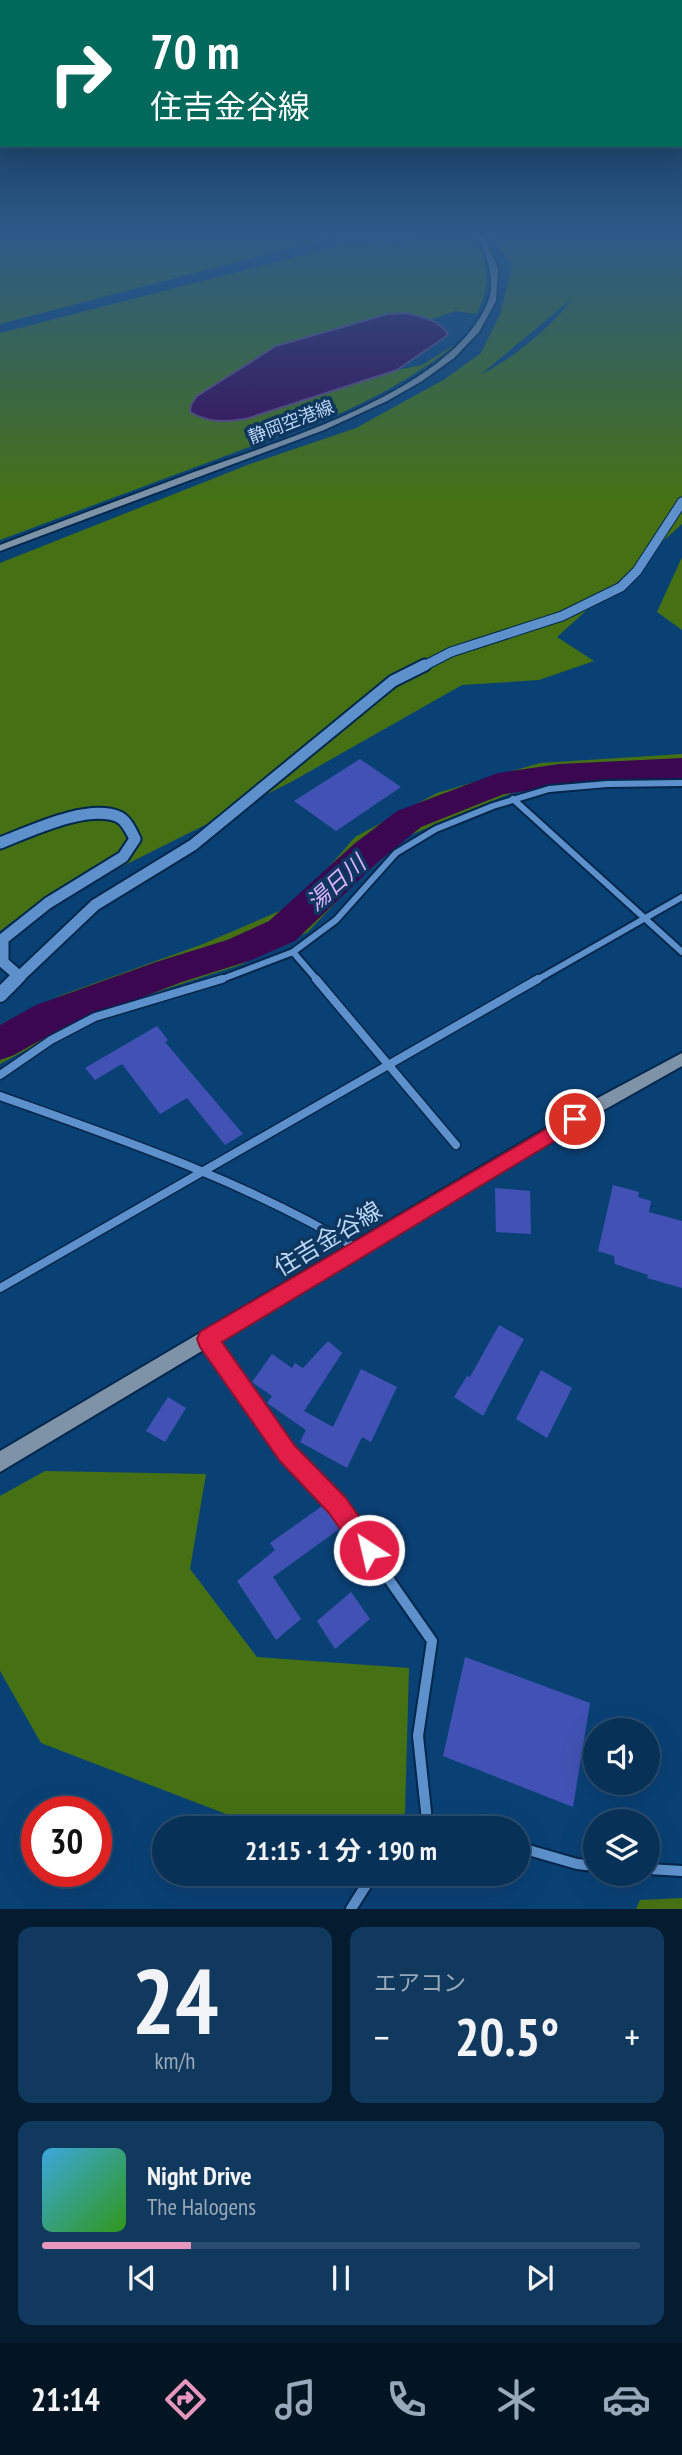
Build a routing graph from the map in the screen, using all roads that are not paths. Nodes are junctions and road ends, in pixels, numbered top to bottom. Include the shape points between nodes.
1 (482, 322) edge
2 (682, 502) edge
3 (0, 548) edge
4 (682, 783) edge
5 (513, 799) junction
6 (0, 843) edge
7 (682, 897) edge
8 (645, 918) junction
9 (682, 951) edge
10 (293, 952) junction
11 (20, 977) junction
12 (0, 995) edge
13 (682, 1059) edge
14 (387, 1067) junction
15 (0, 1075) edge
16 (0, 1096) edge
17 (456, 1145) dead end
18 (208, 1170) junction
19 (359, 1250) junction
20 (0, 1288) edge
21 (208, 1339) junction
22 (0, 1462) edge
23 (422, 1816) edge
24 (530, 1850) edge
25 (583, 1865) edge
26 (660, 1870) edge
27 (682, 1871) edge
28 (365, 1886) edge
29 (351, 1909) edge

1 - 3 main road, 静岡空港線 via 459,350 421,380 365,410
2 - 11 street via 637,571 621,587 562,616 451,652 393,681 192,845 95,905
4 - 5 street via 549,789
5 - 8 street
5 - 10 street via 436,829 396,853 335,920
6 - 11 street via 96,814 118,816 130,826 135,839 122,857 48,903 3,939 3,962
7 - 8 street
8 - 9 street
8 - 14 street
10 - 14 street
10 - 15 street via 205,986 96,1017 51,1040
11 - 12 street
13 - 19 main road, 住吉金谷線
14 - 17 street
14 - 18 street
16 - 18 street
18 - 19 street via 320,1224
18 - 20 street
19 - 21 main road, 住吉金谷線
21 - 22 main road, 住吉金谷線
21 - 23 street via 287,1453 337,1505 432,1641 418,1736
24 - 25 street
26 - 27 street
28 - 29 street

